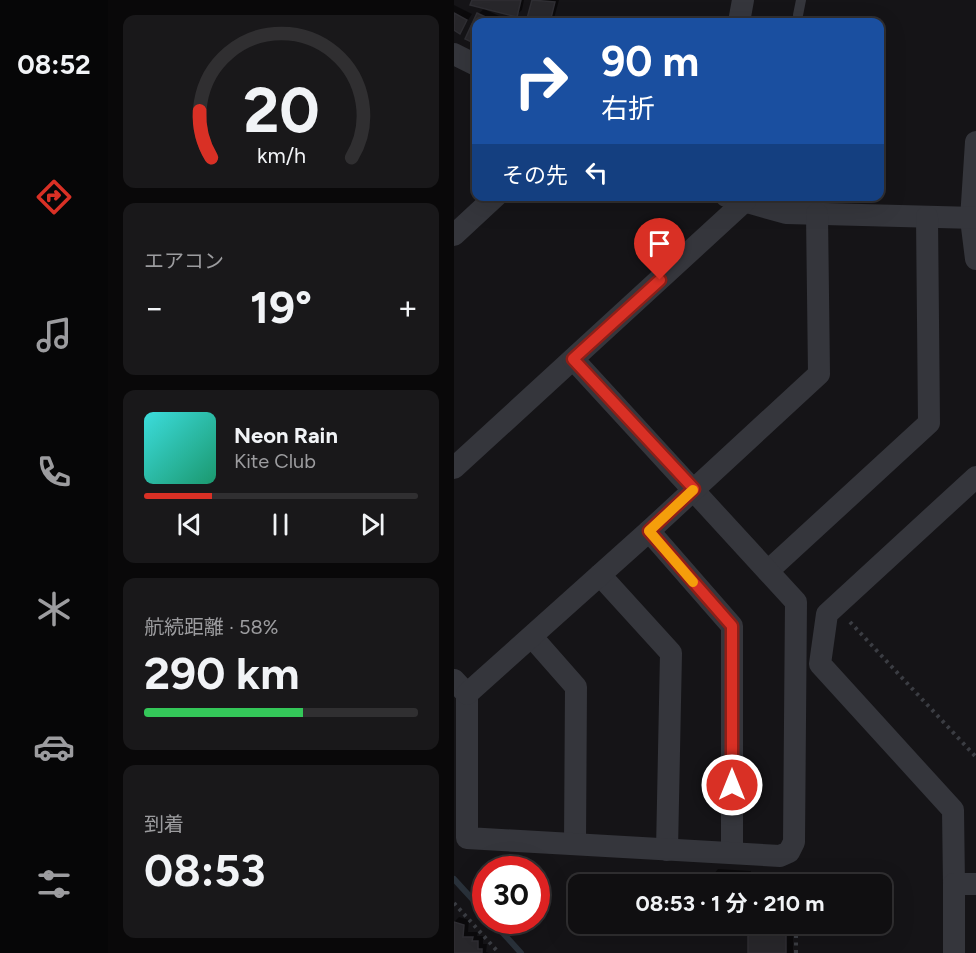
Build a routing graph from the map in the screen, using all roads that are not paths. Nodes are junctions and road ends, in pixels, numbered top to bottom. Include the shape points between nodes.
1 (743, 0) edge
2 (801, 0) edge
3 (798, 15) dead end
4 (740, 18) edge
5 (454, 54) edge
6 (472, 63) edge
7 (976, 142) edge
8 (491, 201) edge
9 (734, 201) edge
10 (743, 201) edge
11 (817, 214) junction
12 (927, 217) junction
13 (973, 218) edge
14 (454, 235) edge
15 (976, 259) edge
16 (573, 359) junction
17 (454, 468) edge
18 (976, 477) edge
19 (694, 489) junction
20 (649, 531) junction
21 (768, 571) junction
22 (600, 575) junction
23 (532, 637) junction
24 (461, 687) edge
25 (460, 838) edge
26 (575, 844) junction
27 (667, 850) junction
28 (732, 853) junction
29 (965, 884) edge
30 (954, 953) edge

1 - 4 street
2 - 3 lane
5 - 6 street
7 - 13 street
8 - 14 street
9 - 16 street
10 - 11 street via 786,213
11 - 12 street
11 - 19 street via 818,374
12 - 13 street
12 - 21 street via 929,423
13 - 15 street
16 - 17 street
16 - 19 street
18 - 29 street via 827,614 820,664 953,810
19 - 20 street
19 - 21 street
20 - 22 street
20 - 28 street via 732,626
21 - 28 street via 796,602 794,842 789,852 780,856
22 - 23 street
22 - 27 street via 671,652
23 - 24 street
23 - 26 street via 577,687
24 - 25 street
25 - 26 street
26 - 27 street
27 - 28 street
29 - 30 street

